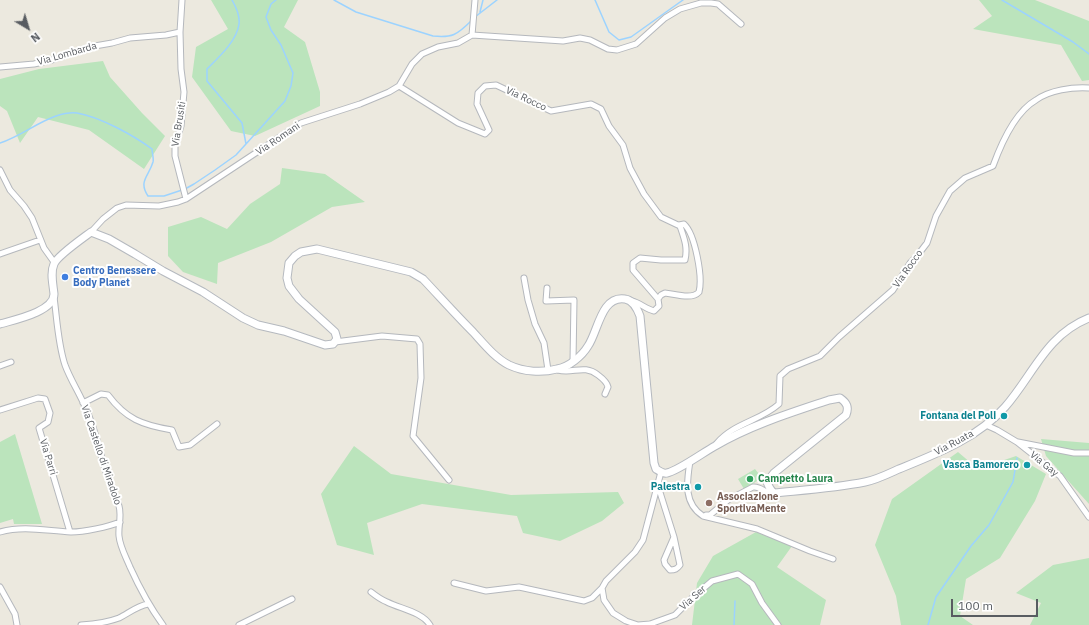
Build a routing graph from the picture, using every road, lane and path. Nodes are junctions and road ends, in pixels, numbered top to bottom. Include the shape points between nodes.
1 (182, 0) edge
2 (475, 0) edge
3 (741, 24) dead end
4 (180, 32) junction
5 (472, 35) junction
6 (0, 67) edge
7 (399, 86) junction
8 (1089, 88) edge
9 (0, 170) edge
10 (185, 197) junction
11 (679, 225) junction
12 (91, 232) junction
13 (40, 240) junction
14 (0, 254) edge
15 (54, 262) junction
16 (524, 278) dead end
17 (547, 288) dead end
18 (54, 297) junction
19 (625, 299) junction
20 (658, 299) junction
21 (1089, 318) edge
22 (0, 324) edge
23 (335, 342) junction
24 (573, 361) junction
25 (11, 362) dead end
26 (0, 366) edge
27 (557, 369) junction
28 (548, 370) junction
29 (605, 394) dead end
30 (83, 403) junction
31 (0, 410) edge
32 (217, 424) dead end
33 (986, 425) junction
34 (1017, 442) junction
35 (715, 445) junction
36 (1089, 453) edge
37 (690, 461) junction
38 (661, 472) junction
39 (449, 480) dead end
40 (658, 486) junction
41 (774, 493) junction
42 (703, 516) junction
43 (1089, 517) edge
44 (120, 522) junction
45 (0, 532) edge
46 (70, 532) junction
47 (674, 537) junction
48 (833, 559) dead end
49 (454, 583) dead end
50 (0, 587) edge
51 (602, 588) junction
52 (371, 592) dead end
53 (292, 599) dead end
54 (148, 604) junction
55 (17, 625) edge
56 (81, 625) edge
57 (163, 625) edge
58 (239, 625) edge
59 (430, 625) edge
60 (778, 625) edge

1 - 4 street, Via Brusiti
2 - 5 street
3 - 5 street via 718,4 701,3 680,9 636,44 617,50 580,38 563,41
4 - 6 street, Via Lombarda via 130,38 89,47 52,60
4 - 10 street, Via Brusiti via 184,92 175,156
5 - 7 street via 458,43 438,47 422,54 412,64
7 - 10 street, Via Romani via 360,104 301,123
7 - 11 street, Via Rocco via 458,122 485,134 489,130 477,104 478,93 485,86 496,85 551,111 591,104 601,109 609,126 623,145 630,168 644,194 661,217
8 - 35 street, Via Rocco via 1055,92 1036,99 1024,109 1007,134 993,166 965,178 950,191 936,216 927,243 910,263 893,290 820,356 788,369 780,376 779,404 771,411 724,434
9 - 13 street via 10,190 32,218
10 - 12 street, Via Romani via 178,202 159,206 126,205 117,208
11 - 20 street, Via Rocco via 684,224 688,228 698,257 700,292 691,296 665,292
11 - 20 street via 685,239 685,260 640,258 633,263 633,270
12 - 15 street
12 - 23 street via 109,239 258,325 325,345
13 - 14 street
13 - 15 street
15 - 18 street
16 - 28 street via 535,324 544,343
17 - 24 street via 546,301 574,300
18 - 22 street via 39,312
18 - 30 street, Via Castello di Miradolo via 59,341 65,365
19 - 20 street, Via Rocco via 640,303 654,311 659,306
19 - 24 street via 618,299 606,307 588,347
19 - 38 street via 632,302 640,316 654,463 656,469
21 - 33 street, Via Ruata via 1059,335 1006,406
23 - 28 street via 335,332 299,299 289,286 289,263 301,252 317,249 411,272 423,279 495,355 510,365 537,372
23 - 39 street via 382,336 417,339 420,344 421,378 413,436
24 - 27 street
25 - 26 street
27 - 28 street
27 - 29 street via 565,372 589,370 595,373 607,384
30 - 32 street via 101,394 108,395 117,407 132,418 172,430 179,447 190,445
30 - 44 street, Via Castello di Miradolo via 120,508
31 - 46 street, Via Parri via 38,398 45,399 50,413 48,422 39,428
33 - 34 street, Via Gay
33 - 41 street, Via Ruata via 953,446 866,482
34 - 36 street via 1074,454
34 - 43 street, Via Gay via 1060,476
35 - 37 street, Via Rocco
35 - 41 street, Via Rocco via 763,422 829,400 840,398 844,401 848,405 846,416 769,478 767,482
37 - 38 street, Via Rocco via 667,473
37 - 42 street via 687,479 689,499 692,506
38 - 40 street
40 - 47 street
40 - 51 street via 643,540 635,552 606,580
41 - 42 street via 768,493 757,486 753,487 732,498 710,515
42 - 48 street via 758,529 810,552
44 - 46 street
44 - 54 street, Via Castello di Miradolo via 122,550
45 - 46 street via 13,528
47 - 47 street via 664,560 664,564 670,570 680,565
49 - 51 street via 486,591 519,587 584,601 592,598
50 - 55 street via 15,614
51 - 60 street, Via Ser via 604,600 613,613 638,625 650,624 675,615 712,582 738,574 752,584
52 - 59 street via 426,619
53 - 58 street
54 - 56 street via 141,605 114,620
54 - 57 street, Via Castello di Miradolo

